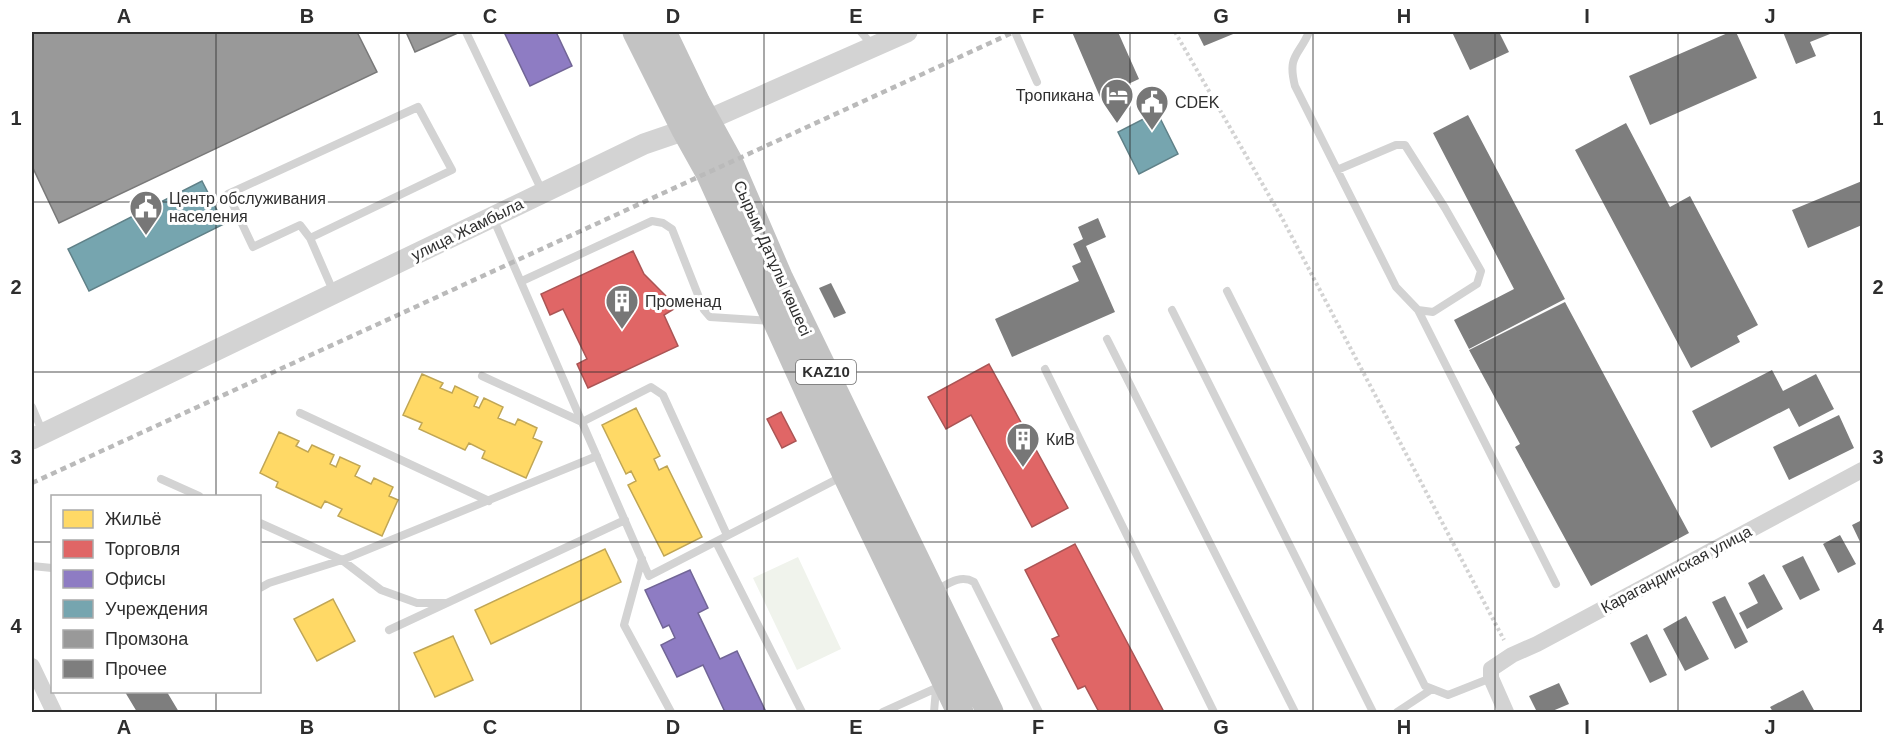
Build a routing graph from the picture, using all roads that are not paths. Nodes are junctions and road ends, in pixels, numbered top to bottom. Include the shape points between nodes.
1 (466, 32) edge
2 (636, 32) edge
3 (663, 32) edge
4 (907, 32) edge
5 (1015, 32) edge
6 (1308, 32) edge
7 (867, 39) edge
8 (1037, 82) dead end
9 (696, 125) junction
10 (1337, 170) junction
11 (543, 193) junction
12 (492, 217) junction
13 (310, 238) junction
14 (522, 281) junction
15 (1227, 291) dead end
16 (334, 293) junction
17 (1172, 310) dead end
18 (1418, 310) junction
19 (776, 321) junction
20 (1107, 339) dead end
21 (1045, 369) dead end
22 (482, 376) dead end
23 (32, 407) edge
24 (300, 413) dead end
25 (582, 422) junction
26 (37, 436) edge
27 (597, 456) junction
28 (1863, 470) edge
29 (846, 474) junction
30 (161, 479) dead end
31 (197, 495) edge
32 (489, 501) junction
33 (625, 520) junction
34 (261, 523) edge
35 (727, 535) junction
36 (716, 542) junction
37 (642, 559) junction
38 (342, 560) junction
39 (32, 566) edge
40 (51, 568) edge
41 (1556, 584) dead end
42 (261, 587) edge
43 (932, 593) junction
44 (448, 603) junction
45 (389, 630) dead end
46 (32, 666) edge
47 (1491, 674) junction
48 (941, 686) junction
49 (1432, 688) junction
50 (54, 712) edge
51 (671, 712) edge
52 (802, 712) edge
53 (883, 712) edge
54 (934, 712) edge
55 (960, 712) edge
56 (990, 712) edge
57 (1039, 712) edge
58 (1214, 712) edge
59 (1296, 712) edge
60 (1373, 712) edge
61 (1397, 712) edge
62 (1506, 712) edge

1 - 11 lane
2 - 9 highway, Сырым Датұлы көшесі / KAZ10
3 - 9 highway, Сырым Датұлы көшесі / KAZ10
4 - 7 street, улица Жамбыла
5 - 8 lane
6 - 10 lane via 1292,60 1292,72 1295,86
7 - 9 street, улица Жамбыла
9 - 11 street, улица Жамбыла via 644,144
9 - 19 highway, Сырым Датұлы көшесі / KAZ10 via 709,173
9 - 43 highway, Сырым Датұлы көшесі / KAZ10 via 730,163 780,279
10 - 18 lane via 1396,287
10 - 18 lane via 1400,143 1409,149 1445,208 1480,271 1477,284 1433,312
11 - 12 street, улица Жамбыла
12 - 14 lane
12 - 16 street, улица Жамбыла
13 - 13 lane via 452,170 418,107 228,194 253,247 300,225
13 - 16 lane
14 - 19 lane via 652,221 672,230 710,317
14 - 25 lane
15 - 49 lane via 1425,686
16 - 26 street, улица Жамбыла
17 - 60 lane
18 - 41 lane
19 - 29 highway, Сырым Датұлы көшесі / KAZ10
20 - 59 lane
21 - 58 lane
22 - 25 lane
23 - 26 lane
24 - 32 lane
25 - 27 lane
25 - 35 lane via 651,387 663,395
27 - 32 lane
27 - 33 lane
28 - 47 street, Карагандинская улица via 1512,655
29 - 35 lane
29 - 48 highway, Сырым Датұлы көшесі / KAZ10
30 - 31 lane
32 - 38 lane
33 - 37 lane
33 - 44 lane
34 - 38 lane
35 - 36 lane
36 - 37 lane via 649,576
36 - 52 lane
37 - 51 lane via 624,625
38 - 42 lane
38 - 44 lane via 381,590 417,603
39 - 40 lane
43 - 56 highway, Сырым Датұлы көшесі / KAZ10
43 - 57 lane via 957,579 974,582
44 - 45 lane
46 - 50 street
47 - 49 lane via 1448,695
47 - 62 street
48 - 53 lane
48 - 54 lane
48 - 55 highway, Сырым Датұлы көшесі / KAZ10
49 - 61 lane

